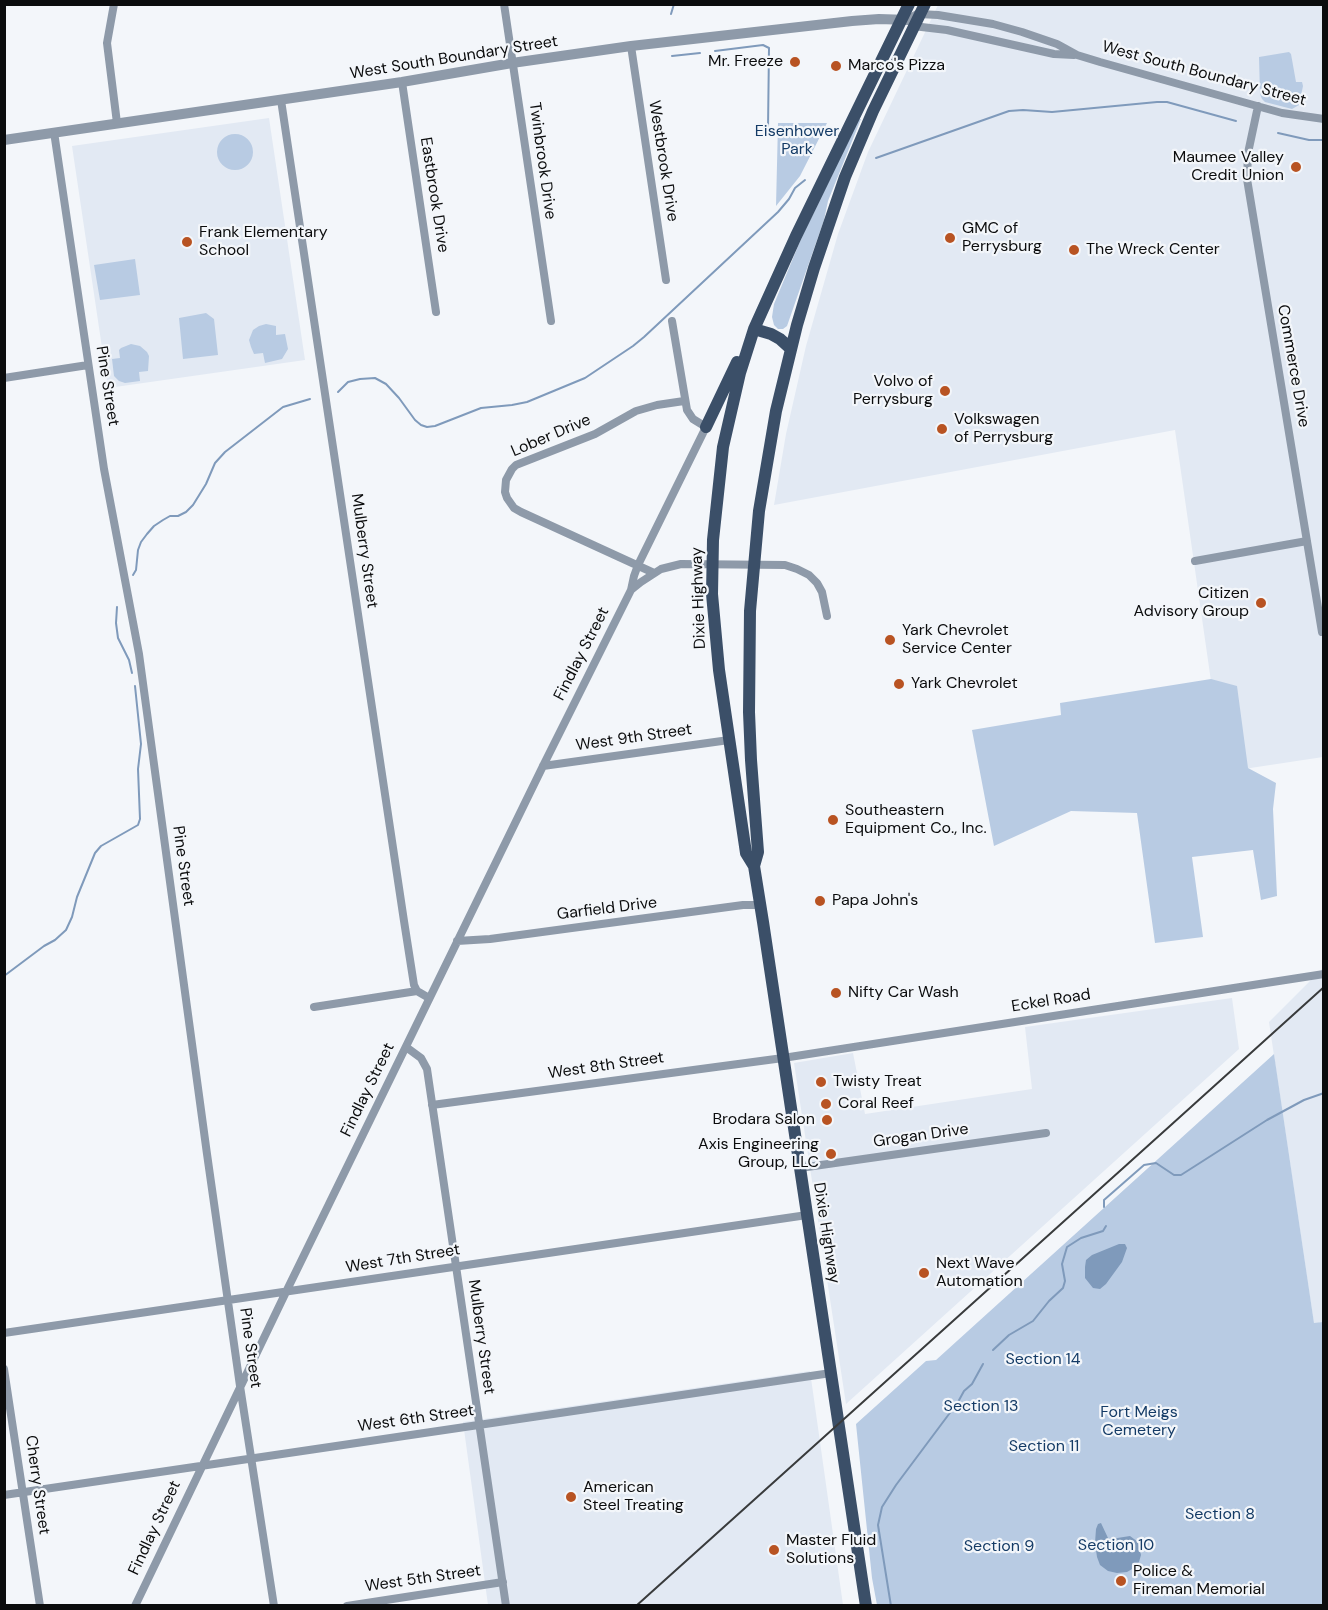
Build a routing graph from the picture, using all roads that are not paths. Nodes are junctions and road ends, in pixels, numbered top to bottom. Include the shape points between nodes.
1 (114, 4) edge
2 (504, 4) edge
3 (909, 4) edge
4 (914, 15) edge
5 (631, 46) junction
6 (1077, 55) junction
7 (512, 63) junction
8 (402, 82) junction
9 (281, 100) junction
10 (1258, 106) junction
11 (1323, 118) edge
12 (117, 123) junction
13 (54, 132) junction
14 (4, 140) edge
15 (666, 280) dead end
16 (436, 312) dead end
17 (551, 321) dead end
18 (672, 321) dead end
19 (754, 329) junction
20 (791, 349) junction
21 (88, 365) junction
22 (4, 378) edge
23 (684, 401) junction
24 (706, 428) junction
25 (1307, 542) junction
26 (1195, 561) dead end
27 (712, 564) junction
28 (754, 564) junction
29 (638, 565) junction
30 (654, 573) junction
31 (631, 590) junction
32 (827, 616) dead end
33 (1322, 632) dead end
34 (729, 740) junction
35 (543, 766) junction
36 (754, 866) junction
37 (760, 905) junction
38 (458, 941) junction
39 (1323, 974) edge
40 (417, 991) junction
41 (429, 998) junction
42 (314, 1007) dead end
43 (406, 1047) junction
44 (783, 1058) junction
45 (432, 1105) junction
46 (1046, 1133) dead end
47 (800, 1168) junction
48 (807, 1215) junction
49 (456, 1266) junction
50 (286, 1292) junction
51 (228, 1300) junction
52 (4, 1334) edge
53 (4, 1369) edge
54 (831, 1373) junction
55 (240, 1386) junction
56 (480, 1426) junction
57 (252, 1458) junction
58 (201, 1466) junction
59 (22, 1492) junction
60 (4, 1495) edge
61 (503, 1582) junction
62 (40, 1605) edge
63 (135, 1605) edge
64 (274, 1605) edge
65 (347, 1605) edge
66 (506, 1605) edge
67 (866, 1605) edge

1 - 12 street via 107,43
2 - 7 street, Twinbrook Drive
3 - 4 main road, Dixie Highway
4 - 5 street, West South Boundary Street
4 - 6 street, West South Boundary Street via 946,30 1054,54
4 - 6 street, West South Boundary Street via 993,24 1057,44
4 - 19 main road, Dixie Highway via 796,236
4 - 20 main road, Dixie Highway via 905,25 869,104
5 - 7 street, West South Boundary Street
5 - 15 street, Westbrook Drive
6 - 10 street, West South Boundary Street
7 - 8 street, West South Boundary Street
7 - 17 street, Twinbrook Drive
8 - 9 street, West South Boundary Street
8 - 16 street, Eastbrook Drive
9 - 12 street, West South Boundary Street
9 - 40 street, Mulberry Street via 389,829
10 - 11 street, West South Boundary Street
10 - 25 street, Commerce Drive via 1247,179
12 - 13 street, West South Boundary Street
13 - 14 street, West South Boundary Street
13 - 21 street, Pine Street
18 - 23 street
19 - 20 main road via 771,334
19 - 24 main road
19 - 27 main road, Dixie Highway via 723,447
20 - 28 main road, Dixie Highway via 766,464
21 - 22 street
21 - 51 street, Pine Street via 139,654
23 - 24 street via 690,415
23 - 29 street, Lober Drive via 636,411 595,434 516,465 506,480 505,492 514,508
24 - 29 street, Findlay Street
25 - 26 street
25 - 33 street, Commerce Drive
27 - 28 street, Findlay Street
27 - 30 street, Findlay Street via 681,564
27 - 34 main road, Dixie Highway via 714,629
28 - 32 street, Findlay Street via 785,566 809,575 822,592
28 - 36 main road, Dixie Highway via 749,676 758,852
29 - 30 street, Lober Drive
29 - 31 street, Findlay Street
30 - 31 street, Findlay Street
31 - 35 street, Findlay Street
34 - 35 street, West 9th Street
34 - 36 main road, Dixie Highway via 746,853
35 - 38 street, Findlay Street
36 - 37 main road, Dixie Highway
37 - 38 street, Garfield Drive
37 - 44 main road, Dixie Highway
38 - 41 street, Findlay Street
39 - 44 street, Eckel Road
40 - 41 street
40 - 42 street
41 - 43 street, Findlay Street
43 - 45 street, Mulberry Street via 425,1063
43 - 50 street, Findlay Street
44 - 45 street, West 8th Street
44 - 47 main road, Dixie Highway
45 - 49 street, Mulberry Street
46 - 47 street, Grogan Drive
47 - 48 main road, Dixie Highway
48 - 49 street, West 7th Street
48 - 54 main road, Dixie Highway
49 - 50 street, West 7th Street
49 - 56 street, Mulberry Street
50 - 51 street, West 7th Street
50 - 55 street, Findlay Street
51 - 52 street, West 7th Street
51 - 55 street, Pine Street
53 - 59 street, Cherry Street
54 - 56 street, West 6th Street
54 - 67 main road, Dixie Highway
55 - 57 street, Pine Street
55 - 58 street, Findlay Street
56 - 57 street, West 6th Street
56 - 61 street, Mulberry Street
57 - 58 street, West 6th Street
57 - 64 street, Pine Street
58 - 59 street, West 6th Street
58 - 63 street, Findlay Street
59 - 60 street, West 6th Street
59 - 62 street, Cherry Street
61 - 65 street, West 5th Street
61 - 66 street, Mulberry Street

